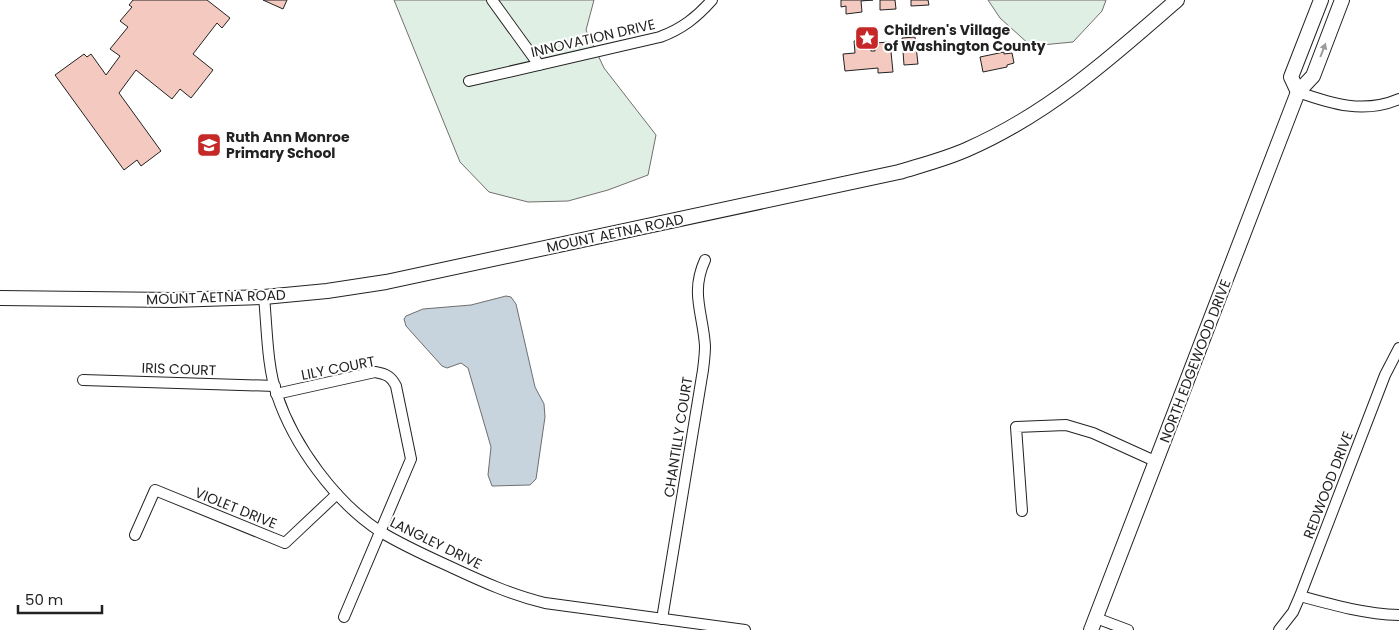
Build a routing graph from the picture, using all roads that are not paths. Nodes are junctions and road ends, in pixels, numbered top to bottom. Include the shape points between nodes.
1 (492, 0) edge
2 (712, 0) edge
3 (1177, 0) edge
4 (1321, 0) edge
5 (1342, 0) edge
6 (539, 65) junction
7 (469, 81) dead end
8 (1298, 92) junction
9 (1399, 99) edge
10 (705, 260) dead end
11 (264, 297) junction
12 (0, 298) edge
13 (1399, 348) edge
14 (83, 380) dead end
15 (275, 390) junction
16 (1157, 462) junction
17 (337, 494) junction
18 (1022, 511) dead end
19 (381, 532) junction
20 (135, 535) dead end
21 (1300, 596) junction
22 (1399, 615) edge
23 (344, 617) dead end
24 (662, 619) junction
25 (1094, 624) edge
26 (745, 630) edge
27 (1128, 630) edge
28 (1279, 630) edge

1 - 6 street
2 - 6 street, INNOVATION DRIVE via 691,21 660,37
3 - 11 street, MOUNT AETNA ROAD via 1101,66 1038,111 969,149 923,165 386,282
4 - 8 street via 1290,77
8 -> 5 street, NORTH EDGEWOOD DRIVE via 1313,76
6 - 7 street, INNOVATION DRIVE
8 - 9 street via 1349,107
8 - 16 street, NORTH EDGEWOOD DRIVE
10 - 24 street, CHANTILLY COURT via 697,286 705,347 703,370
11 - 12 street, MOUNT AETNA ROAD via 173,300
11 - 15 street, LANGLEY DRIVE
13 - 21 street, REDWOOD DRIVE via 1385,375
14 - 15 street, IRIS COURT
15 - 17 street, LANGLEY DRIVE via 299,443
15 - 19 street, LILY COURT via 375,372 392,378 411,460
16 - 18 street via 1093,433 1066,425 1016,427
16 - 25 street, NORTH EDGEWOOD DRIVE
17 - 19 street, LANGLEY DRIVE
17 - 20 street, VIOLET DRIVE via 285,543 155,490
19 - 23 street
19 - 24 street, LANGLEY DRIVE via 519,596 545,603
21 - 22 street via 1352,610
21 - 28 street, REDWOOD DRIVE
24 - 26 street, LANGLEY DRIVE
25 - 27 street

